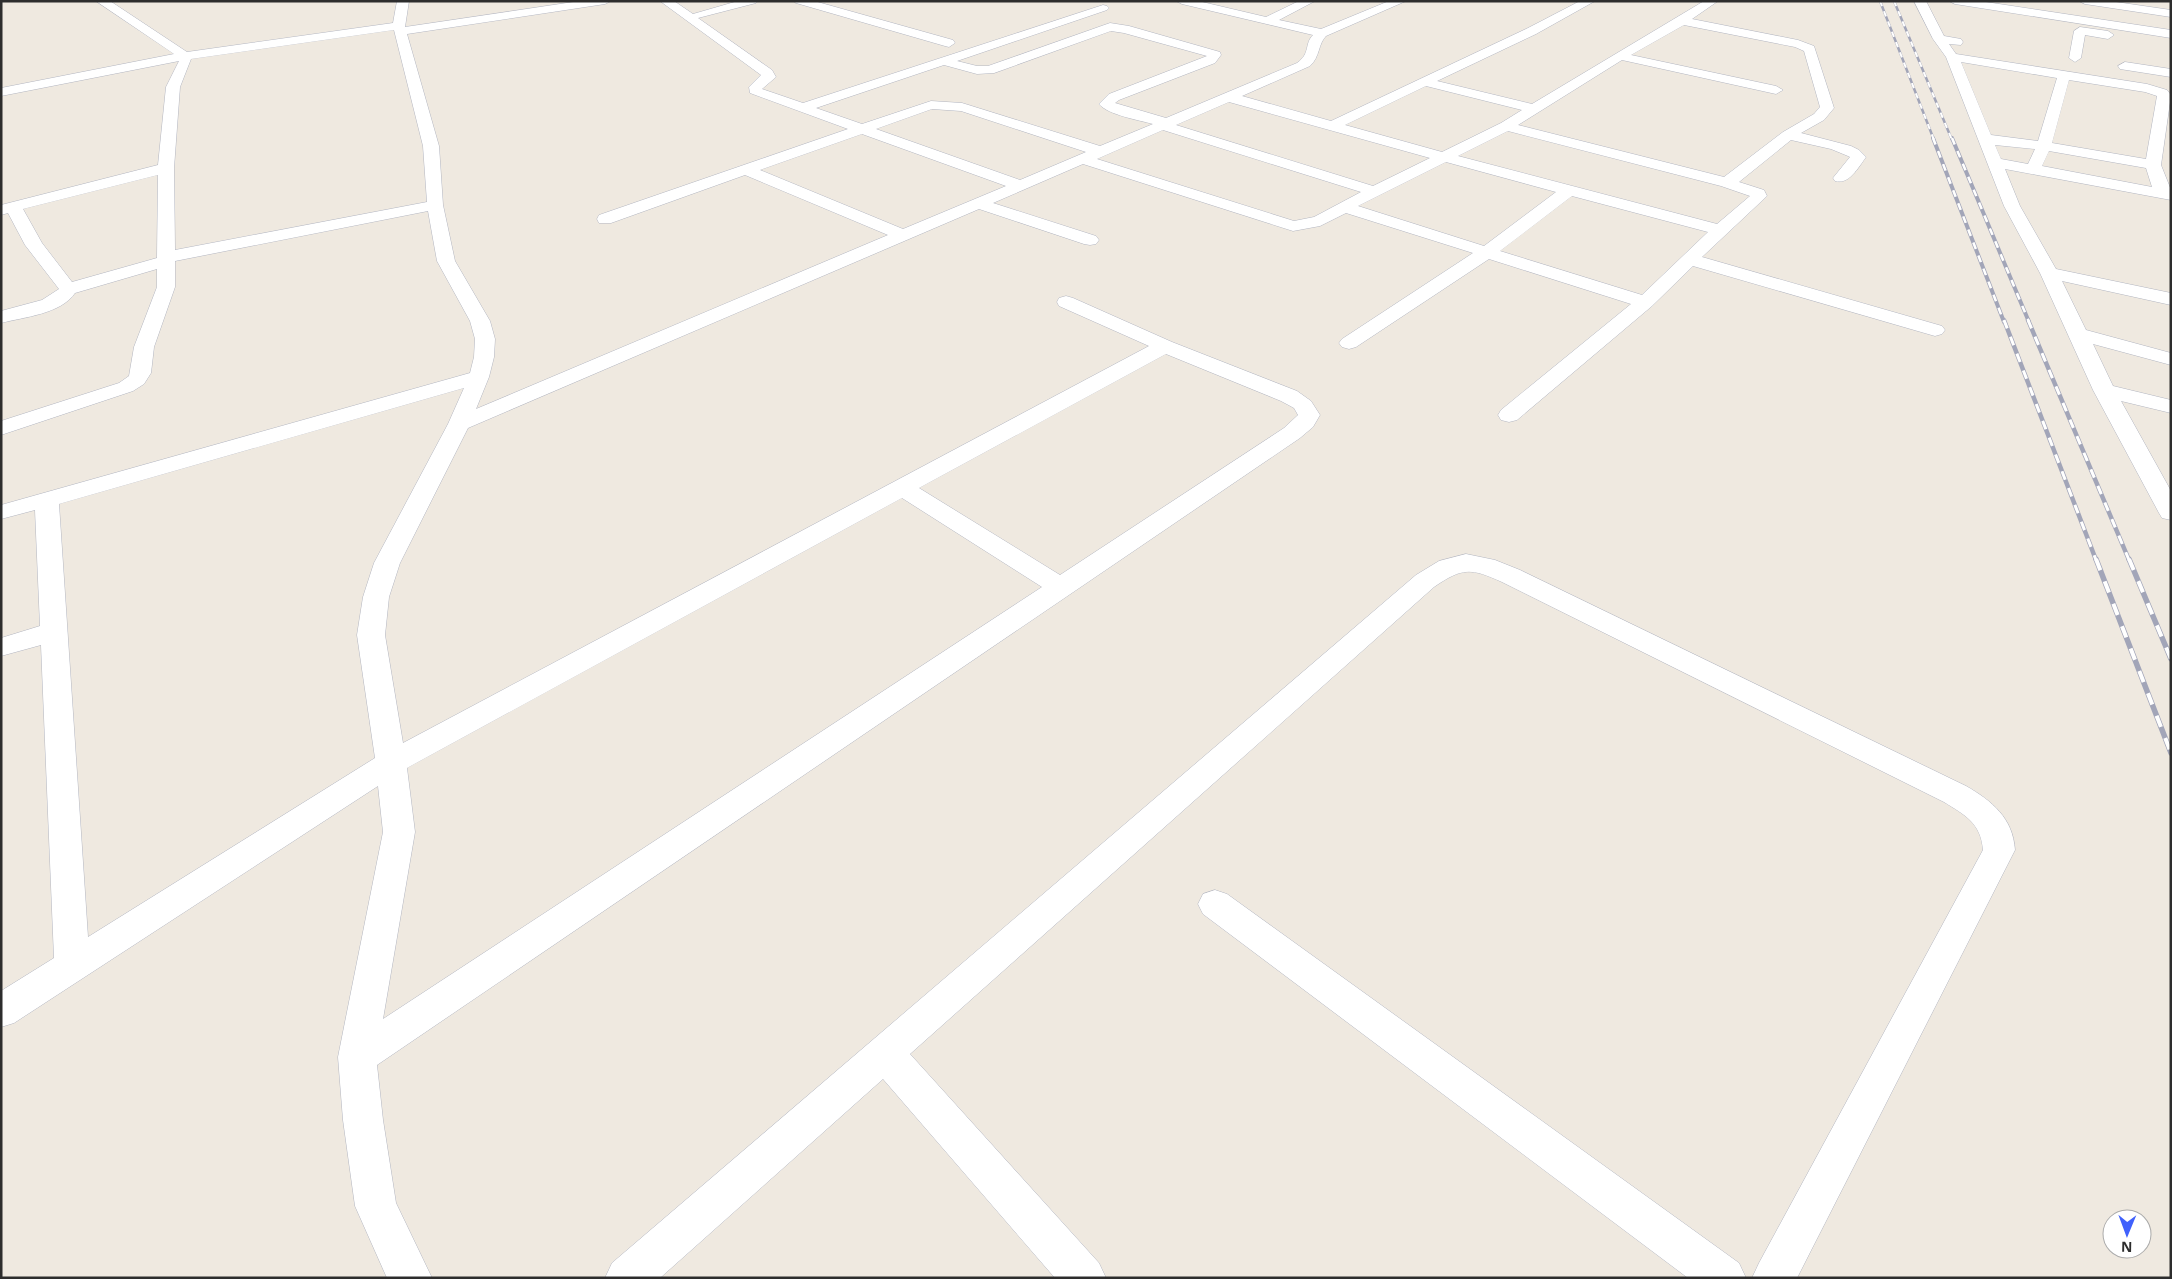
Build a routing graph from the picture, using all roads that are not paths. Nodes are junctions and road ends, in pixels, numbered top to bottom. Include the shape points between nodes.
1 (102, 1) edge
2 (605, 1) edge
3 (666, 1) edge
4 (752, 1) edge
5 (800, 1) edge
6 (1182, 1) edge
7 (1309, 1) edge
8 (1400, 1) edge
9 (1589, 1) edge
10 (1712, 1) edge
11 (2085, 1) edge
12 (1922, 5) edge
13 (1103, 8) dead end
14 (1950, 8) edge
15 (2171, 14) edge
16 (698, 15) dead end
17 (401, 20) edge
18 (1266, 20) junction
19 (1682, 21) junction
20 (2080, 31) junction
21 (1322, 33) junction
22 (2171, 34) edge
23 (1939, 40) junction
24 (949, 43) dead end
25 (1968, 44) dead end
26 (2171, 44) edge
27 (1998, 47) dead end
28 (185, 56) junction
29 (1620, 56) junction
30 (1952, 56) junction
31 (2075, 58) dead end
32 (943, 61) junction
33 (1994, 63) junction
34 (2113, 64) dead end
35 (2171, 73) edge
36 (2064, 75) junction
37 (1425, 82) junction
38 (1776, 90) dead end
39 (1, 92) edge
40 (1228, 96) junction
41 (803, 108) junction
42 (1535, 109) junction
43 (1164, 124) junction
44 (1332, 126) junction
45 (1506, 126) junction
46 (866, 129) junction
47 (1788, 135) junction
48 (1986, 139) junction
49 (2044, 146) junction
50 (1099, 151) junction
51 (1444, 157) junction
52 (1082, 159) junction
53 (1994, 162) junction
54 (2153, 165) junction
55 (166, 168) junction
56 (746, 170) junction
57 (2034, 170) junction
58 (1841, 178) dead end
59 (1727, 183) junction
60 (1020, 185) junction
61 (1569, 190) junction
62 (1376, 192) junction
63 (2166, 194) edge
64 (977, 203) junction
65 (435, 205) junction
66 (1344, 207) junction
67 (7, 209) edge
68 (605, 219) dead end
69 (1720, 230) junction
70 (902, 235) junction
71 (1090, 240) dead end
72 (1487, 252) junction
73 (166, 259) junction
74 (1690, 260) junction
75 (2049, 273) junction
76 (68, 289) junction
77 (2171, 299) edge
78 (1066, 302) dead end
79 (1645, 302) junction
80 (1, 317) edge
81 (1935, 330) dead end
82 (2077, 334) junction
83 (1349, 343) dead end
84 (1165, 346) junction
85 (2171, 359) edge
86 (479, 377) junction
87 (2104, 390) junction
88 (2171, 407) edge
89 (1509, 415) dead end
90 (459, 424) junction
91 (1, 428) edge
92 (902, 488) junction
93 (47, 500) junction
94 (1, 512) edge
95 (2171, 513) edge
96 (1061, 587) junction
97 (53, 632) junction
98 (1, 648) edge
99 (391, 764) junction
100 (1215, 904) dead end
101 (72, 967) junction
102 (1, 1011) edge
103 (885, 1054) junction
104 (357, 1057) junction
105 (410, 1278) edge
106 (627, 1278) edge
107 (1084, 1278) edge
108 (1724, 1278) edge
109 (1774, 1278) edge

1 - 28 street
2 - 17 street
3 - 41 street via 767,73 769,77 755,90
4 - 16 street
5 - 24 street
6 - 18 street
7 - 18 street
8 - 21 street
9 - 37 street
10 - 19 street
11 - 15 street
12 - 14 street
12 - 23 street
13 - 32 street
14 - 20 street
14 - 22 street
17 - 28 street
17 - 65 street via 431,146
18 - 21 street
19 - 29 street
19 - 47 street via 1810,49 1827,108 1819,117
20 - 26 street
20 - 31 street
21 - 40 street via 1315,40 1313,58 1305,64
23 - 25 street
23 - 30 street
27 - 33 street
28 - 39 street
28 - 55 street via 173,87
29 - 38 street
29 - 42 street
30 - 33 street
30 - 48 street
32 - 41 street
32 - 43 street via 989,70 1110,28 1125,29 1212,53 1215,56 1210,60 1114,97 1106,104
33 - 36 street
34 - 35 street
36 - 49 street
36 - 54 street via 2162,93 2165,97
37 - 42 street
37 - 44 street
40 - 43 street
40 - 44 street
41 - 46 street
42 - 45 street
43 - 50 street
43 - 62 street
44 - 51 street
45 - 51 street
45 - 59 street
46 - 50 street via 932,106 953,105
46 - 56 street
46 - 60 street
47 - 58 street via 1856,154 1858,157
47 - 59 street
48 - 49 street
48 - 53 street
49 - 54 street
49 - 57 street
50 - 52 street
51 - 61 street
51 - 62 street
52 - 60 street
52 - 66 street via 1293,226 1314,224
53 - 57 street
53 - 75 street via 2012,206
54 - 63 street
55 - 67 street
55 - 73 street
56 - 68 street
56 - 70 street
57 - 63 street
59 - 69 street via 1759,196
60 - 64 street
61 - 69 street
61 - 72 street
62 - 66 street
64 - 70 street
64 - 71 street
65 - 73 street
65 - 86 street via 446,261 480,321 484,357
66 - 72 street
67 - 76 street
69 - 74 street
70 - 90 street
72 - 79 street
72 - 83 street
73 - 76 street
73 - 91 street via 166,287 144,347 137,380 126,387
74 - 79 street
74 - 81 street
75 - 77 street
75 - 82 street
76 - 80 street via 62,299
78 - 84 street
79 - 89 street
82 - 85 street
82 - 87 street
84 - 92 street
84 - 96 street via 1289,396 1301,402 1309,415 1292,433
86 - 90 street
86 - 93 street
87 - 88 street
87 - 95 street
90 - 99 street via 387,563 376,597 370,635
92 - 96 street
92 - 99 street
93 - 94 street
93 - 97 street
96 - 104 street
97 - 98 street
97 - 101 street
99 - 101 street
99 - 104 street via 399,832
100 - 108 street
101 - 102 street
103 - 106 street
103 - 107 street
103 - 109 street via 1424,581 1454,563 1466,561 1487,565 1955,794 1979,808 2000,838 1999,850
104 - 105 street via 376,1206

